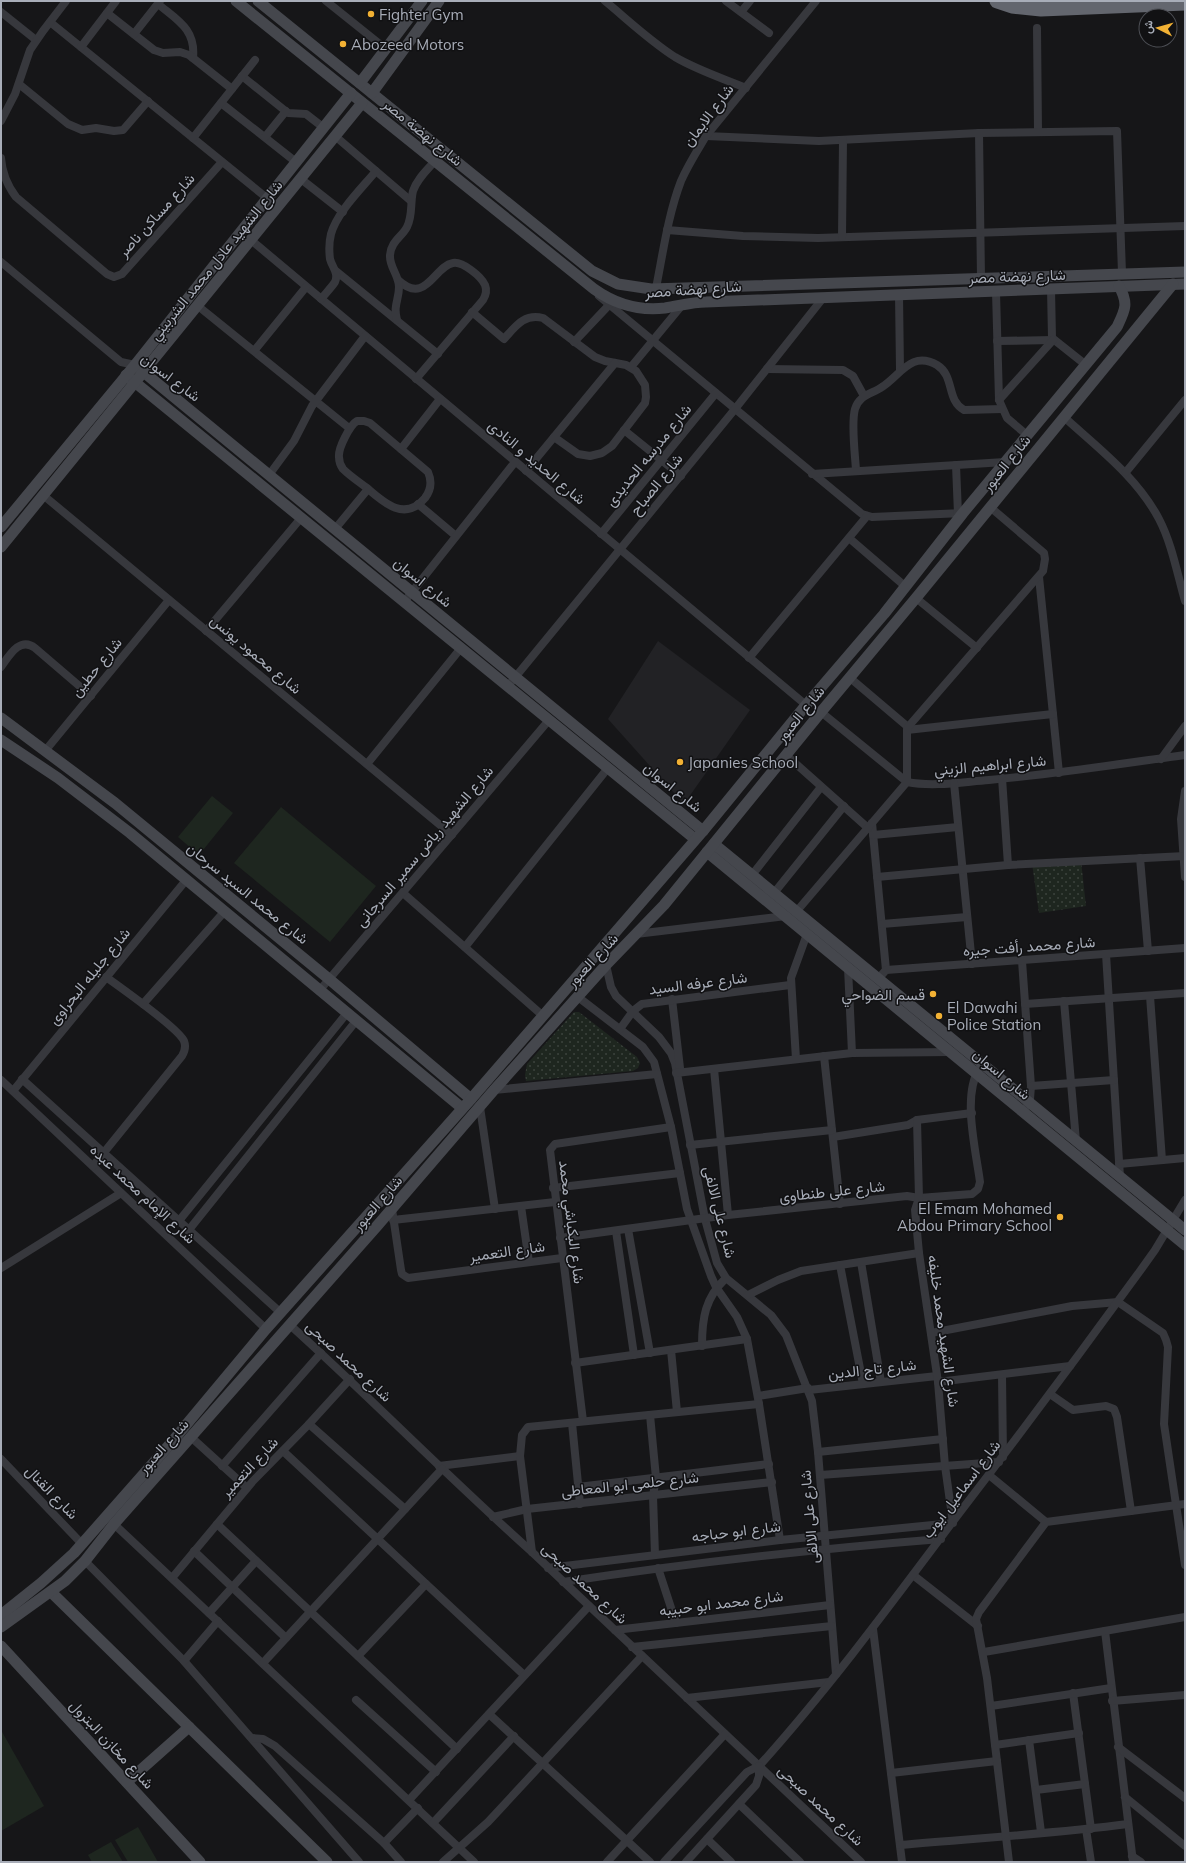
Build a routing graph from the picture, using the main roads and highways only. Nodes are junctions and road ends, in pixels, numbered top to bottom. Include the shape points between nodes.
1 (997, 1) edge
2 (1185, 3) edge
3 (1026, 4) edge
4 (1056, 5) edge

1 - 3 highway
2 - 4 highway
3 - 4 highway

